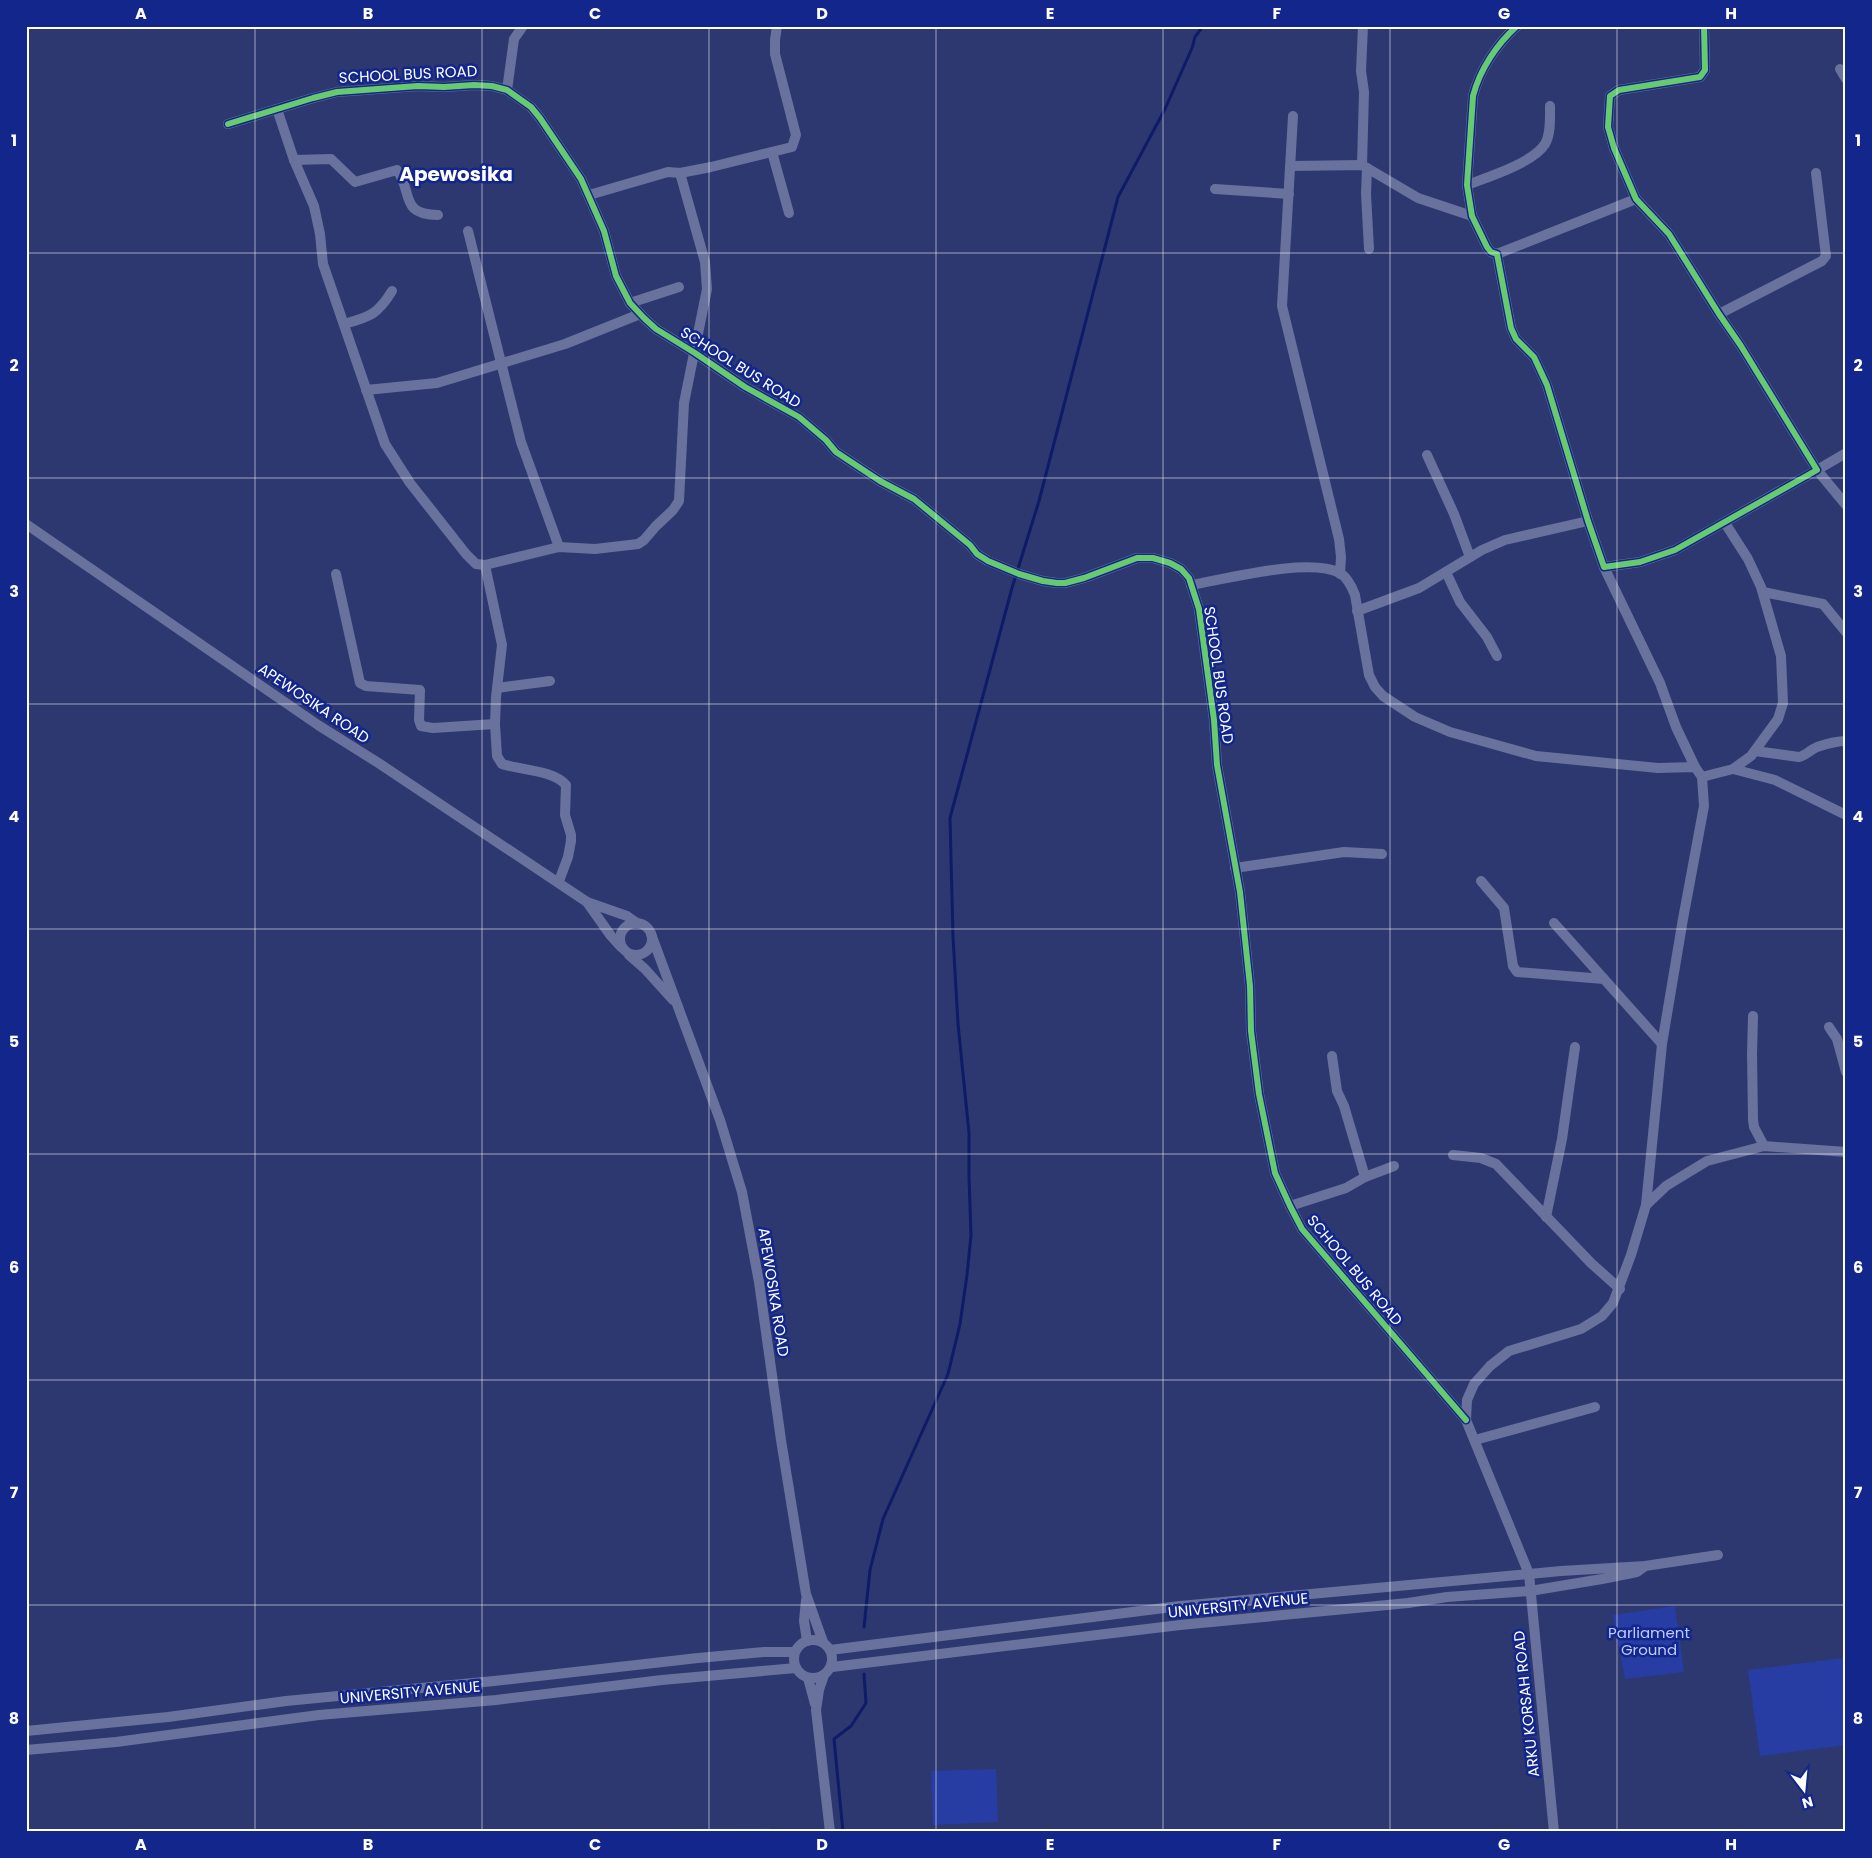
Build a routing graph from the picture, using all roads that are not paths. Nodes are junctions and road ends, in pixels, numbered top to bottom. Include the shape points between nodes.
1 (523, 26) edge
2 (777, 26) edge
3 (1363, 26) edge
4 (1518, 26) edge
5 (1704, 26) edge
6 (1840, 69) dead end
7 (1846, 79) edge
8 (508, 90) junction
9 (1550, 106) dead end
10 (277, 109) junction
11 (1293, 116) dead end
12 (228, 124) dead end
13 (772, 152) junction
14 (294, 160) junction
15 (1291, 166) junction
16 (1364, 166) junction
17 (680, 173) junction
18 (1816, 173) dead end
19 (1467, 185) junction
20 (1215, 189) dead end
21 (1289, 194) junction
22 (589, 196) junction
23 (1636, 199) junction
24 (789, 214) dead end
25 (438, 215) dead end
26 (1472, 216) junction
27 (468, 232) dead end
28 (1369, 249) dead end
29 (1497, 254) junction
30 (680, 287) dead end
31 (392, 291) dead end
32 (630, 303) junction
33 (640, 314) junction
34 (1718, 314) junction
35 (344, 324) junction
36 (695, 353) junction
37 (503, 364) junction
38 (366, 390) junction
39 (1846, 453) edge
40 (1428, 455) dead end
41 (1817, 470) junction
42 (1846, 504) edge
43 (1588, 521) junction
44 (1725, 523) junction
45 (26, 524) edge
46 (559, 547) junction
47 (1470, 557) junction
48 (485, 565) junction
49 (1604, 567) junction
50 (1446, 572) junction
51 (336, 574) dead end
52 (1340, 574) junction
53 (1191, 585) junction
54 (1763, 592) junction
55 (1357, 611) junction
56 (1846, 632) edge
57 (1497, 656) dead end
58 (550, 681) dead end
59 (497, 688) junction
60 (495, 724) junction
61 (1846, 741) edge
62 (1756, 751) junction
63 (1695, 767) junction
64 (1733, 769) junction
65 (1702, 777) junction
66 (1846, 815) edge
67 (1382, 854) dead end
68 (1235, 868) junction
69 (558, 881) junction
70 (1482, 881) dead end
71 (587, 902) junction
72 (637, 923) junction
73 (1554, 923) dead end
74 (651, 934) junction
75 (624, 951) junction
76 (1604, 979) junction
77 (677, 1004) junction
78 (1754, 1016) dead end
79 (1829, 1027) dead end
80 (1662, 1044) junction
81 (1575, 1047) dead end
82 (1332, 1056) dead end
83 (1846, 1072) edge
84 (1764, 1146) junction
85 (1846, 1152) edge
86 (1453, 1155) dead end
87 (1394, 1166) dead end
88 (1365, 1177) junction
89 (1646, 1205) junction
90 (1290, 1206) junction
91 (1546, 1217) junction
92 (1620, 1288) junction
93 (1595, 1407) dead end
94 (1466, 1420) junction
95 (1475, 1440) junction
96 (1718, 1555) dead end
97 (1645, 1566) junction
98 (1529, 1574) junction
99 (1530, 1591) junction
100 (806, 1594) junction
101 (807, 1641) junction
102 (823, 1642) junction
103 (830, 1650) junction
104 (795, 1652) junction
105 (832, 1667) junction
106 (796, 1668) junction
107 (824, 1675) junction
108 (808, 1678) junction
109 (816, 1710) junction
110 (26, 1731) edge
111 (26, 1750) edge
112 (830, 1832) edge
113 (1554, 1832) edge

1 - 8 street via 514,39
2 - 13 street via 775,54 796,135 792,147
3 - 16 street
4 - 19 street via 1488,60 1477,82
5 - 23 street via 1705,70 1700,77 1619,90 1610,96 1610,138
6 - 7 street
8 - 10 street, SCHOOL BUS ROAD via 474,84 351,90
8 - 22 street, SCHOOL BUS ROAD via 540,118
9 - 19 street via 1549,134 1540,152
10 - 12 street, SCHOOL BUS ROAD
10 - 14 street
11 - 15 street
13 - 17 street
13 - 24 street
14 - 25 street via 330,159 355,182 397,170 409,202 417,211
14 - 35 street via 314,206 324,264
15 - 16 street
15 - 21 street
16 - 26 street via 1418,198
16 - 28 street
17 - 22 street via 668,172
17 - 36 street via 705,262 707,289
18 - 34 street via 1826,256
19 - 26 street
20 - 21 street
21 - 52 street via 1282,306 1339,540
22 - 32 street, SCHOOL BUS ROAD via 604,232 616,276
23 - 29 street
23 - 34 street via 1668,234
26 - 29 street via 1487,247
27 - 37 street
29 - 43 street via 1510,328 1534,357 1548,385
30 - 32 street
31 - 35 street via 374,314
32 - 33 street, SCHOOL BUS ROAD
33 - 36 street, SCHOOL BUS ROAD via 656,329
33 - 37 street
34 - 41 street
35 - 38 street
36 - 46 street via 684,402 678,504 638,544 595,549
36 - 53 street, SCHOOL BUS ROAD via 745,387 799,417 836,452 914,499 988,561 1043,581 1065,583 1137,558 1152,558 1181,568
37 - 38 street via 437,383
37 - 46 street via 527,460
38 - 48 street via 397,464 466,554 476,564
39 - 41 street
40 - 47 street
41 - 42 street
41 - 44 street
43 - 47 street via 1505,540
43 - 49 street
44 - 49 street via 1675,550 1640,562
44 - 54 street via 1748,559
45 - 69 street, APEWOSIKA ROAD via 318,725
46 - 48 street
47 - 50 street
48 - 59 street via 502,645
49 - 63 street via 1660,683
50 - 55 street via 1419,588
50 - 57 street via 1460,602
51 - 60 street via 360,683 420,690 421,726
52 - 53 street via 1306,567 1288,568
52 - 55 street via 1350,584
53 - 68 street, SCHOOL BUS ROAD via 1199,609 1217,765
54 - 56 street via 1823,604
54 - 62 street via 1781,656 1783,703 1778,720
55 - 63 street via 1369,675 1375,686 1383,696 1432,726 1536,756 1658,768
58 - 59 street
59 - 60 street
60 - 69 street via 497,756 502,764 542,774 566,785 565,815 571,841
61 - 62 street via 1816,748 1799,757
62 - 64 street
63 - 65 street
64 - 65 street
64 - 66 street via 1775,780
65 - 80 street via 1702,822
67 - 68 street via 1344,852
68 - 90 street, SCHOOL BUS ROAD via 1247,948 1251,1031 1259,1094 1275,1173
69 - 71 street, APEWOSIKA ROAD
70 - 76 street via 1504,908 1513,966 1517,972
71 - 72 street, APEWOSIKA ROAD via 627,916
71 - 75 street, APEWOSIKA ROAD
72 - 74 street
72 - 75 street via 628,925 621,932
73 - 76 street
74 - 75 street via 652,943 643,954 634,956
74 - 77 street, APEWOSIKA ROAD
75 - 77 street, APEWOSIKA ROAD
76 - 80 street
77 - 100 street, APEWOSIKA ROAD via 720,1120 742,1192 759,1282 780,1440
78 - 84 street via 1753,1120
79 - 83 street via 1837,1039
80 - 89 street
81 - 91 street via 1562,1139
82 - 88 street via 1337,1091
84 - 85 street
84 - 89 street via 1708,1161 1666,1186
86 - 91 street via 1481,1158 1496,1164
87 - 88 street
88 - 90 street via 1346,1188
89 - 92 street
90 - 94 street, SCHOOL BUS ROAD via 1302,1229
91 - 92 street
92 - 94 street via 1602,1316 1581,1329 1509,1351 1490,1366 1474,1384 1467,1400
93 - 95 street
94 - 95 street, ARKU KORSAH ROAD
95 - 98 street, ARKU KORSAH ROAD
96 - 97 street, UNIVERSITY AVENUE
97 - 98 street, UNIVERSITY AVENUE
97 - 99 street, UNIVERSITY AVENUE via 1637,1572
98 - 99 street, ARKU KORSAH ROAD
98 - 103 street, UNIVERSITY AVENUE via 1189,1605
99 - 105 street, UNIVERSITY AVENUE via 1180,1625
99 - 113 street, ARKU KORSAH ROAD
100 - 101 street via 804,1621
100 - 102 street
101 - 102 street
101 - 104 street
102 - 103 street
103 - 105 street
104 - 106 street
104 - 110 street, UNIVERSITY AVENUE via 698,1658
105 - 107 street
106 - 108 street
106 - 111 street, UNIVERSITY AVENUE via 320,1715 116,1742
107 - 108 street
107 - 109 street
108 - 109 street
109 - 112 street

